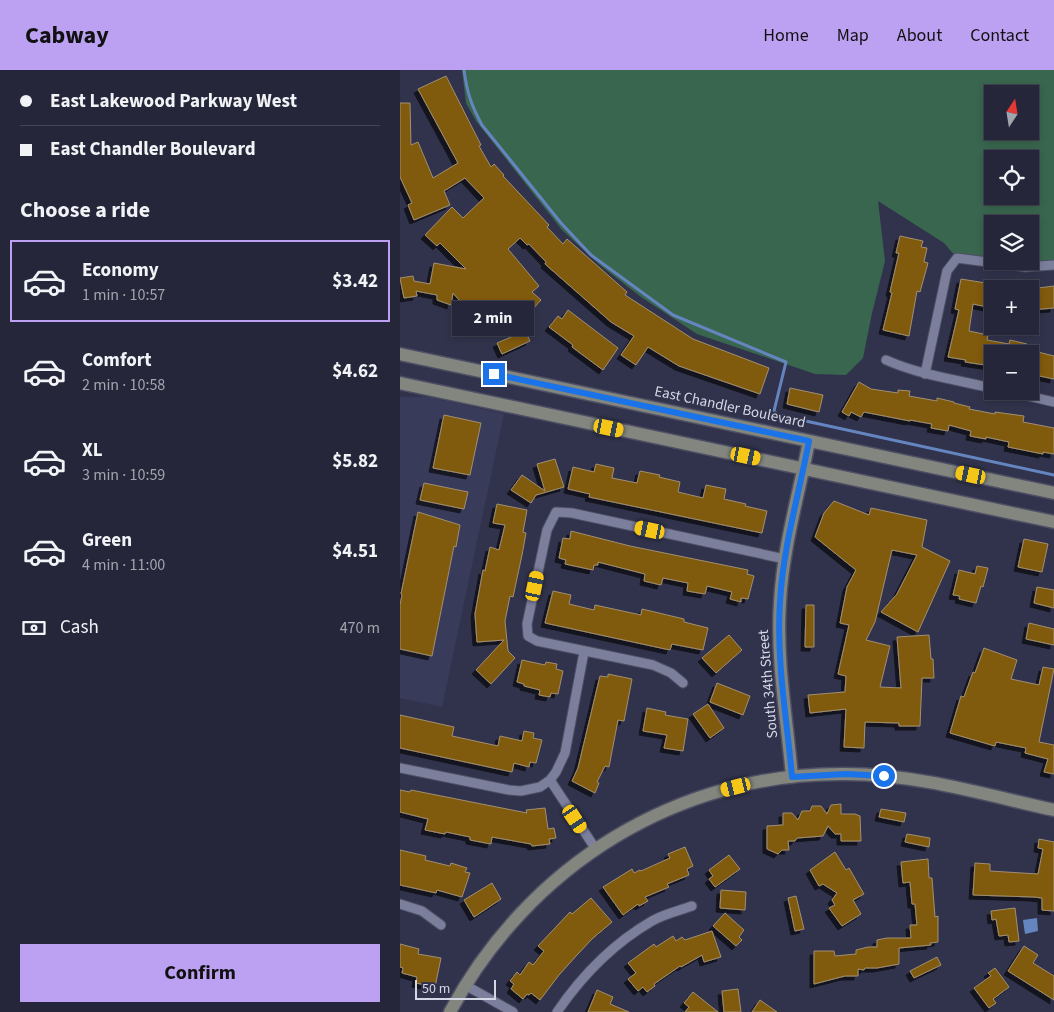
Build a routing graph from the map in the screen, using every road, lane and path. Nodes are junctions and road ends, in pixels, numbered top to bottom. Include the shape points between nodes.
1 (1054, 265) edge
2 (400, 354) edge
3 (886, 360) dead end
4 (925, 374) junction
5 (400, 383) edge
6 (984, 386) edge
7 (1039, 398) edge
8 (1054, 402) edge
9 (809, 441) junction
10 (804, 469) junction
11 (1054, 493) edge
12 (1054, 522) edge
13 (785, 560) junction
14 (584, 652) junction
15 (683, 683) dead end
16 (400, 768) edge
17 (792, 777) junction
18 (550, 780) junction
19 (1054, 810) edge
20 (595, 848) junction
21 (400, 904) edge
22 (692, 906) dead end
23 (441, 925) dead end
24 (465, 985) junction
25 (450, 1012) edge
26 (513, 1012) edge
27 (557, 1012) edge

1 - 4 street via 1024,267 957,258 947,270
2 - 9 main road, East Chandler Boulevard
3 - 4 street
4 - 6 street
5 - 10 main road
7 - 8 street
9 - 10 main road, South 34th Street
9 - 11 main road, East Chandler Boulevard
10 - 12 main road
10 - 13 main road, South 34th Street
13 - 14 street via 556,512 547,530 527,624 528,636
13 - 17 main road, South 34th Street via 778,635
14 - 15 street via 653,665
14 - 18 street via 565,753
16 - 18 street via 521,791 540,787
17 - 19 main road via 846,774 897,777
17 - 20 main road via 736,787 686,802
18 - 20 street
20 - 24 main road via 531,902 494,943
21 - 23 street via 422,911
22 - 27 street via 652,921 610,952 580,982
24 - 25 main road
24 - 26 street

